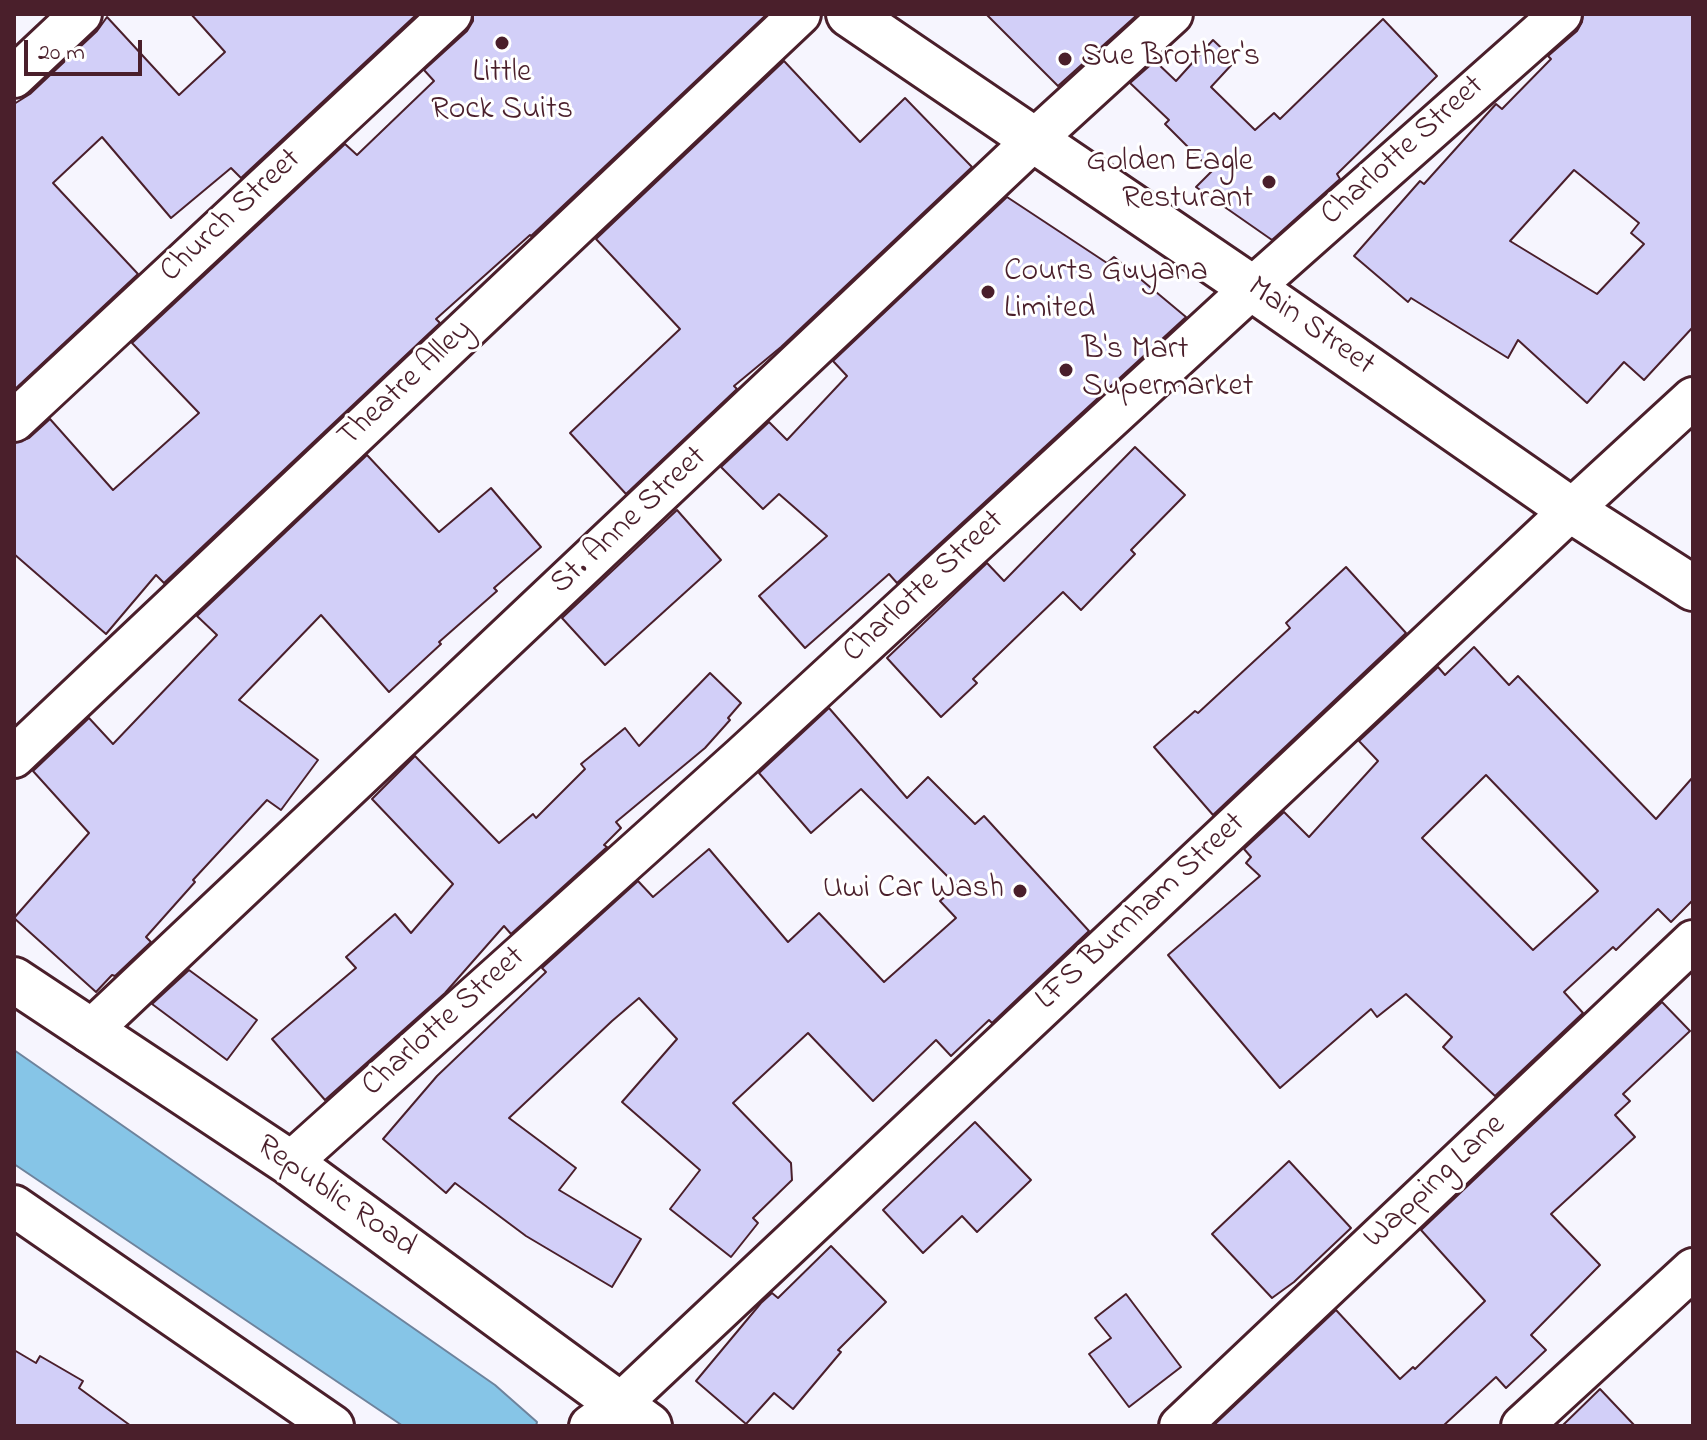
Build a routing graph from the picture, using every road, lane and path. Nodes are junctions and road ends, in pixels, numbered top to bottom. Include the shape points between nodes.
1 (81, 14) edge
2 (451, 14) edge
3 (800, 14) edge
4 (849, 14) edge
5 (1172, 14) edge
6 (1561, 14) edge
7 (14, 77) edge
8 (1034, 140) junction
9 (1252, 288) junction
10 (1693, 398) edge
11 (14, 421) edge
12 (1571, 510) junction
13 (1693, 588) edge
14 (14, 757) edge
15 (1693, 941) edge
16 (14, 980) edge
17 (89, 1032) junction
18 (290, 1163) junction
19 (14, 1206) edge
20 (1693, 1269) edge
21 (620, 1419) edge
22 (333, 1426) edge
23 (1180, 1426) edge
24 (1522, 1426) edge

1 - 7 street
2 - 11 street, Church Street
3 - 14 street, Theatre Alley
4 - 8 street, Main Street
5 - 8 street, St. Anne Street
6 - 9 street, Charlotte Street
8 - 9 street, Main Street
8 - 17 street, St. Anne Street
9 - 12 street, Main Street
9 - 18 street, Charlotte Street
10 - 12 street, LFS Burnham Street
12 - 13 street, Main Street
12 - 21 street, LFS Burnham Street
15 - 23 street, Wapping Lane
16 - 17 street, Republic Road
17 - 18 street, Republic Road
18 - 21 street, Republic Road
19 - 22 street
20 - 24 street

